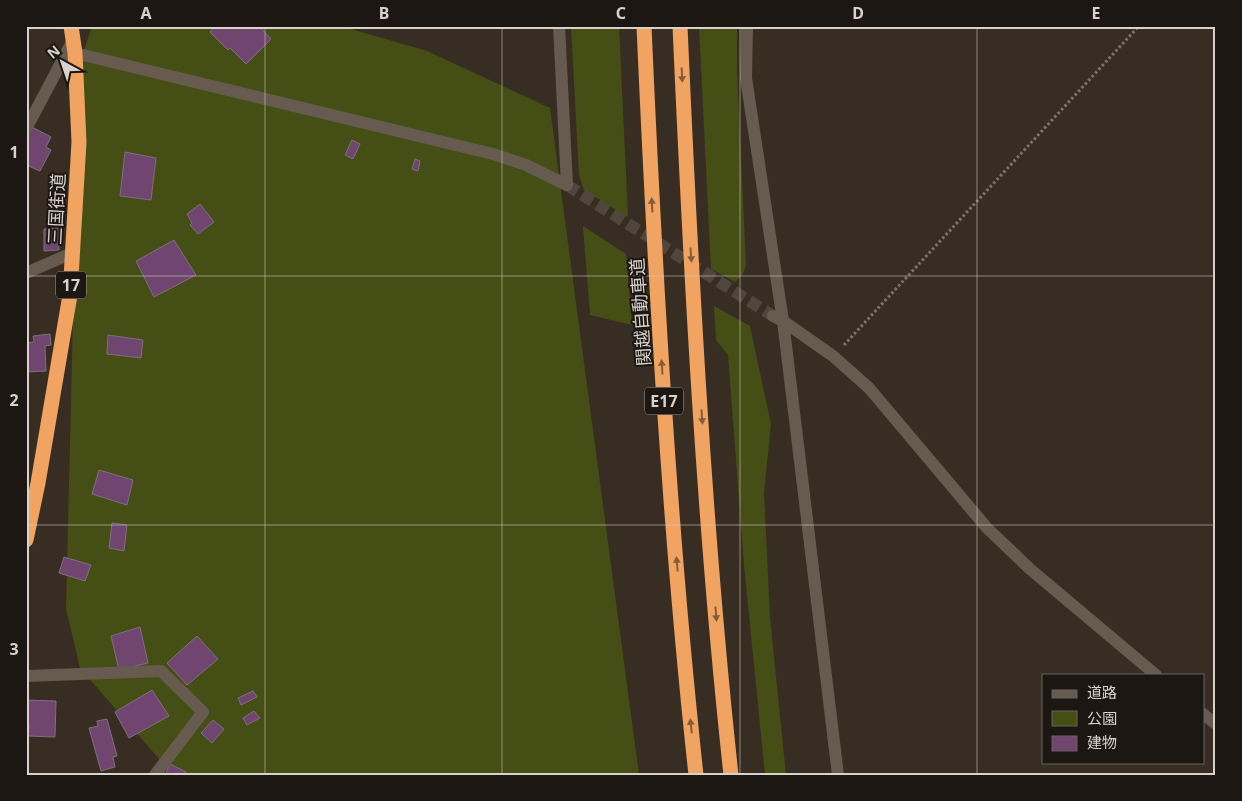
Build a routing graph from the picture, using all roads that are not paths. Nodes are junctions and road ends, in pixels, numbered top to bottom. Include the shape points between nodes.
1 (559, 26) edge
2 (644, 26) edge
3 (680, 26) edge
4 (747, 26) edge
5 (73, 40) edge
6 (26, 129) edge
7 (72, 253) junction
8 (26, 273) edge
9 (778, 318) junction
10 (26, 540) edge
11 (1155, 674) edge
12 (26, 676) edge
13 (1204, 715) edge
14 (1216, 724) edge
15 (155, 775) edge
16 (696, 775) edge
17 (731, 775) edge
18 (838, 775) edge

1 - 5 street via 567,185 526,165 493,154
16 -> 2 highway, 関越自動車道 / E17 via 667,442
3 -> 17 highway, E17 via 704,447
4 - 9 street via 746,78
5 - 6 street
5 - 7 highway, 三国街道 / 17 via 79,142
7 - 8 street
7 - 10 highway, 三国街道 / 17 via 70,295
9 - 11 street via 833,356 870,388 987,528 1030,569
9 - 18 street
12 - 15 street via 161,671 203,712
13 - 14 street

